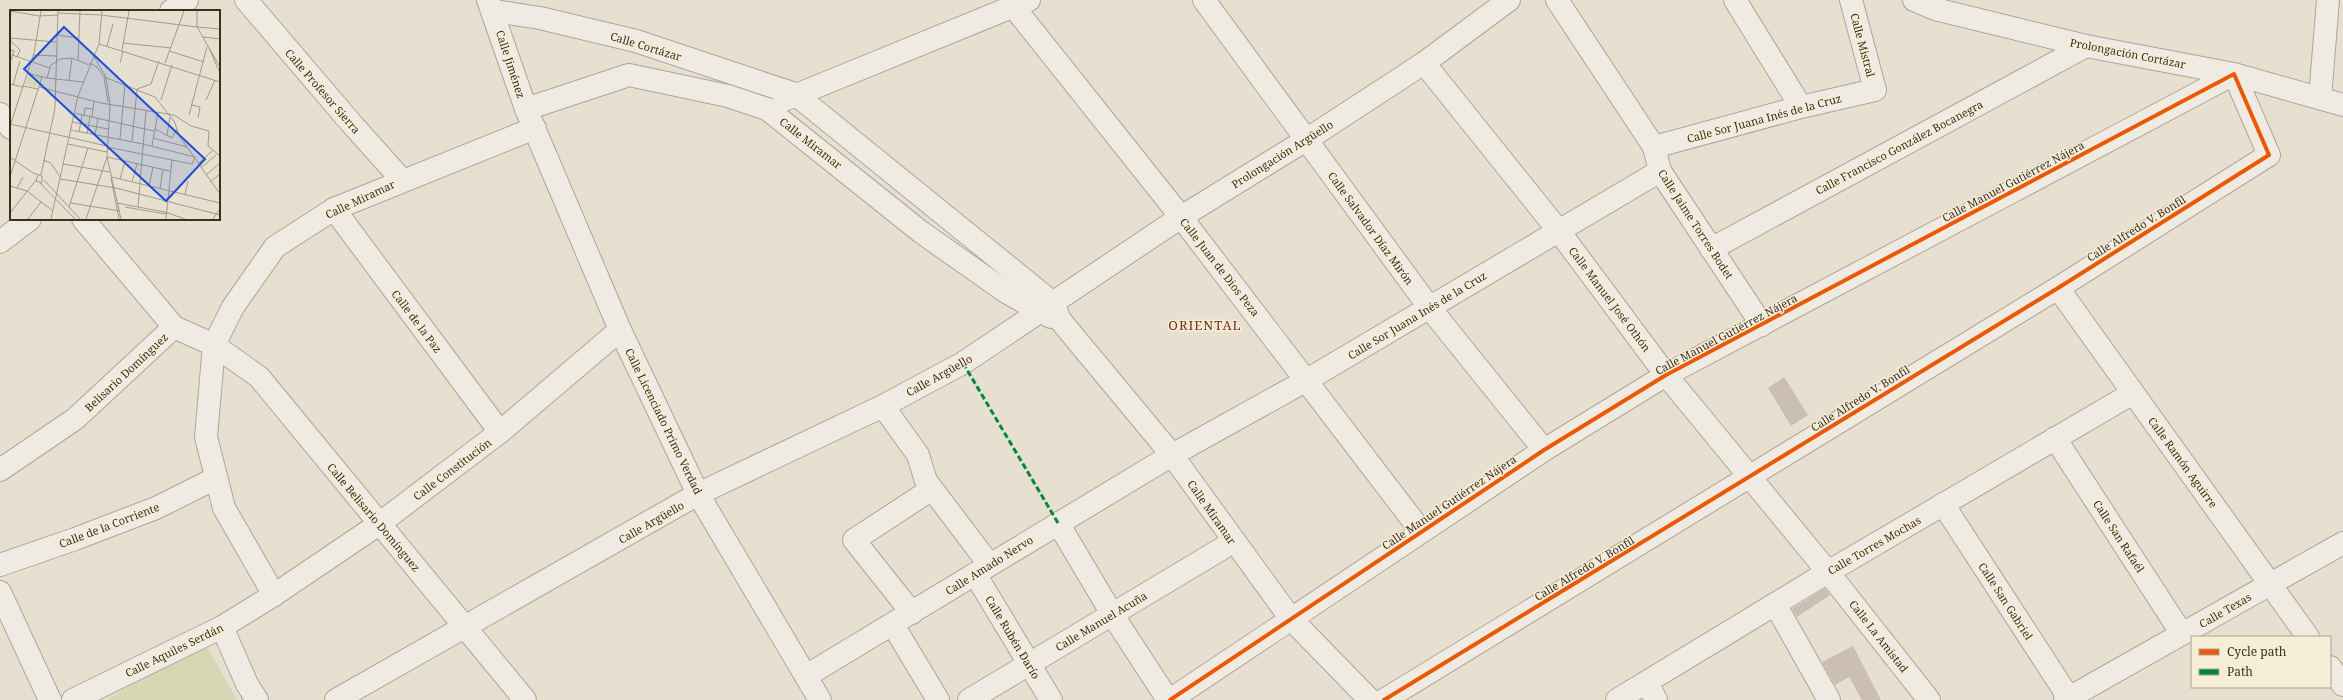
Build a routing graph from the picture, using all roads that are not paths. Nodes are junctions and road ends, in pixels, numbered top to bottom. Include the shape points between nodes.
1 (187, 0) edge
2 (246, 0) edge
3 (1204, 0) edge
4 (1509, 0) edge
5 (1558, 0) edge
6 (1735, 0) edge
7 (1852, 0) edge
8 (1914, 0) edge
9 (2328, 0) edge
10 (1021, 3) edge
11 (491, 5) edge
12 (172, 10) edge
13 (2086, 46) junction
14 (1424, 63) junction
15 (2234, 74) junction
16 (1875, 90) joint
17 (795, 94) junction
18 (2320, 98) junction
19 (2343, 105) edge
20 (1801, 107) junction
21 (767, 109) junction
22 (531, 119) junction
23 (1306, 140) junction
24 (1654, 147) junction
25 (1660, 171) junction
26 (402, 180) junction
27 (334, 209) junction
28 (1181, 217) junction
29 (29, 220) edge
30 (83, 220) edge
31 (1558, 230) junction
32 (0, 242) edge
33 (1712, 248) junction
34 (2058, 288) junction
35 (1429, 307) junction
36 (1051, 312) junction
37 (1762, 325) junction
38 (174, 327) junction
39 (620, 330) junction
40 (214, 345) junction
41 (1666, 375) junction
42 (1308, 380) junction
43 (2133, 393) junction
44 (883, 406) junction
45 (500, 432) junction
46 (2055, 438) junction
47 (1544, 450) junction
48 (1172, 455) junction
49 (0, 470) edge
50 (1750, 477) junction
51 (216, 478) junction
52 (932, 489) junction
53 (698, 494) junction
54 (1943, 504) junction
55 (379, 524) junction
56 (1058, 524) junction
57 (1422, 531) junction
58 (1233, 542) junction
59 (2343, 543) edge
60 (0, 565) edge
61 (982, 569) junction
62 (1828, 572) junction
63 (2270, 584) junction
64 (0, 592) edge
65 (274, 595) junction
66 (1775, 604) junction
67 (912, 613) junction
68 (1112, 614) junction
69 (1292, 620) junction
70 (893, 625) junction
71 (222, 627) junction
72 (467, 627) junction
73 (2182, 634) junction
74 (2307, 636) edge
75 (1028, 664) junction
76 (2331, 668) edge
77 (806, 676) junction
78 (2343, 685) edge
79 (1651, 691) edge
80 (2343, 694) edge
81 (1369, 699) edge
82 (2067, 699) edge
83 (50, 700) edge
84 (73, 700) edge
85 (257, 700) edge
86 (336, 700) edge
87 (525, 700) edge
88 (820, 700) edge
89 (938, 700) edge
90 (969, 700) edge
91 (1051, 700) edge
92 (1169, 700) edge
93 (1617, 700) edge
94 (1829, 700) edge
95 (1929, 700) edge
96 (2332, 700) edge

1 - 12 street
2 - 26 street, Calle Profesor Sierra
3 - 23 street, Calle Salvador Díaz Mirón
4 - 14 street, Prolongación Argüello
5 - 24 street, Calle Jaime Torres Bodet
6 - 20 street
7 - 16 street, Calle Mistral
8 - 13 street, Prolongación Cortázar via 1935,9
9 - 18 street
10 - 17 street
10 - 28 street, Calle Juan de Dios Peza
11 - 17 street, Calle Cortázar via 636,41
11 - 22 street, Calle Jiménez
13 - 15 street, Prolongación Cortázar
13 - 33 street, Calle Francisco González Bocanegra
14 - 23 street, Prolongación Argüello
14 - 31 street, Calle Manuel José Othón
15 - 18 street, Prolongación Cortázar
15 - 34 street, Calle Alfredo V. Bonfil via 2269,155
15 - 37 street, Calle Manuel Gutiérrez Nájera
16 - 20 street, Calle Sor Juana Inés de la Cruz
17 - 21 street
17 - 36 street, Calle Miramar
18 - 19 street, Prolongación Cortázar
20 - 24 street, Calle Sor Juana Inés de la Cruz
21 - 22 street, Calle Miramar via 728,96 629,75
21 - 36 street, Calle Miramar via 920,232 1006,292
22 - 26 street, Calle Miramar
22 - 39 street, Calle Licenciado Primo Verdad
23 - 28 street, Prolongación Argüello
23 - 35 street, Calle Salvador Díaz Mirón
24 - 25 street, Calle Jaime Torres Bodet
25 - 31 street, Calle Sor Juana Inés de la Cruz
25 - 33 street, Calle Jaime Torres Bodet
26 - 27 street, Calle Miramar
27 - 40 street, Calle Miramar via 275,247 232,307
27 - 45 street, Calle de la Paz
28 - 36 street, Prolongación Argüello
28 - 42 street, Calle Juan de Dios Peza
29 - 32 street
30 - 38 street, Belisario Domínguez
31 - 35 street, Calle Sor Juana Inés de la Cruz
31 - 41 street, Calle Manuel José Othón
33 - 37 street, Calle Jaime Torres Bodet
34 - 43 street, Calle Ramón Aguirre
34 - 50 street, Calle Alfredo V. Bonfil
35 - 42 street, Calle Sor Juana Inés de la Cruz
35 - 47 street, Calle Salvador Díaz Mirón
36 - 44 street, Calle Argüello
36 - 48 street, Calle Miramar
37 - 41 street, Calle Manuel Gutiérrez Nájera
38 - 40 street, Calle Belisario Domínguez
38 - 49 street, Belisario Domínguez via 75,419
39 - 45 street, Calle Constitución
39 - 53 street, Calle Licenciado Primo Verdad
40 - 51 street via 206,437
40 - 55 street, Calle Belisario Domínguez via 258,377
41 - 47 street, Calle Manuel Gutiérrez Nájera
41 - 50 street, Calle Manuel José Othón
42 - 48 street, Calle Sor Juana Inés de la Cruz
42 - 57 street, Calle Juan de Dios Peza
43 - 46 street, Calle Torres Mochas
43 - 63 street, Calle Ramón Aguirre
44 - 52 street, Calle Rubén Darío via 918,456 926,481
44 - 53 street, Calle Argüello
45 - 55 street, Calle Constitución
46 - 54 street, Calle Torres Mochas
46 - 73 street, Calle San Rafaél
47 - 57 street, Calle Manuel Gutiérrez Nájera
48 - 56 street, Calle Amado Nervo
48 - 58 street, Calle Miramar
50 - 62 street, Calle Manuel José Othón
50 - 81 street, Calle Alfredo V. Bonfil
51 - 60 street, Calle de la Corriente via 156,508
51 - 65 street via 224,508
52 - 61 street, Calle Rubén Darío
52 - 67 street via 854,540
53 - 72 street, Calle Argüello
53 - 77 street, Calle Licenciado Primo Verdad
54 - 62 street, Calle Torres Mochas
54 - 82 street, Calle San Gabriel
55 - 65 street, Calle Constitución
55 - 72 street, Calle Belisario Domínguez
56 - 61 street, Calle Amado Nervo
56 - 68 street
57 - 69 street, Calle Manuel Gutiérrez Nájera
58 - 68 street, Calle Manuel Acuña
58 - 69 street, Calle Miramar
59 - 63 street, Calle Texas
61 - 67 street, Calle Amado Nervo
61 - 75 street, Calle Rubén Darío
62 - 66 street, Calle Torres Mochas
62 - 95 street, Calle La Amistad
63 - 73 street, Calle Texas
63 - 74 street, Calle Ramón Aguirre
64 - 83 street
65 - 71 street, Calle Aquiles Serdán
66 - 79 street, Calle Torres Mochas
66 - 94 street
67 - 70 street, Calle Amado Nervo
68 - 75 street, Calle Manuel Acuña
68 - 92 street
69 - 81 street, Calle Miramar
69 - 92 street, Calle Manuel Gutiérrez Nájera
70 - 77 street, Calle Amado Nervo
70 - 89 street
71 - 84 street, Calle Aquiles Serdán
71 - 85 street via 247,684
72 - 86 street, Calle Argüello
72 - 87 street, Calle Belisario Domínguez
73 - 82 street, Calle Texas
75 - 90 street, Calle Manuel Acuña
75 - 91 street, Calle Rubén Darío
76 - 78 street
77 - 88 street, Calle Licenciado Primo Verdad
79 - 93 street, Calle Torres Mochas
80 - 96 street

